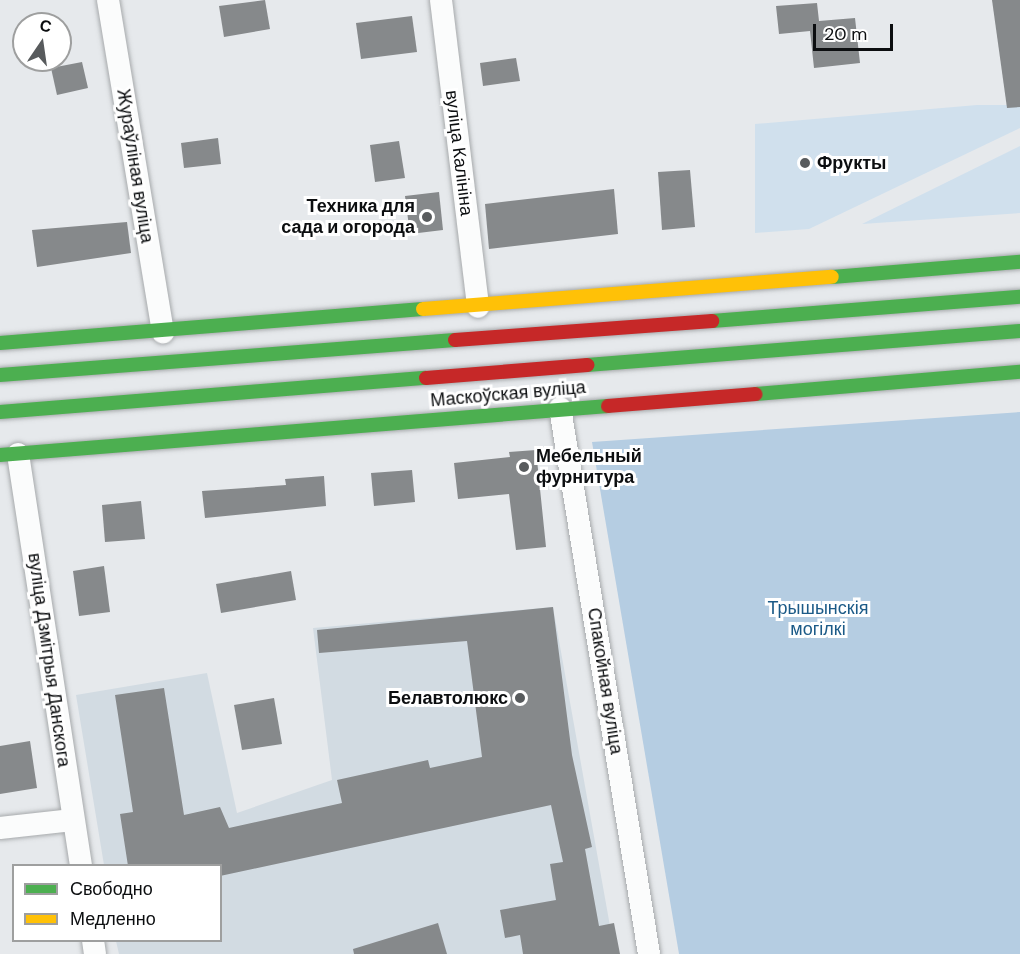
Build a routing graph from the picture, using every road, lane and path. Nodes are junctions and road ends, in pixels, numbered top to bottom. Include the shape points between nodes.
1 (108, 0) edge
2 (441, 0) edge
3 (1020, 262) edge
4 (1020, 297) edge
5 (478, 307) junction
6 (1020, 331) edge
7 (163, 332) junction
8 (0, 343) edge
9 (1020, 372) edge
10 (0, 375) edge
11 (560, 408) junction
12 (0, 412) edge
13 (9, 454) edge
14 (73, 820) junction
15 (0, 828) edge
16 (81, 864) edge
17 (649, 954) edge

1 - 7 street, Жураўліная вуліца
2 - 5 street, вуліца Калініна
3 - 5 main road
4 - 10 main road
5 - 7 main road
6 - 12 main road, Маскоўская вуліца
7 - 8 main road
9 - 11 main road, Маскоўская вуліца
11 - 13 main road, Маскоўская вуліца
11 - 17 street, Спакойная вуліца
13 - 14 street, вуліца Дзмітрыя Данскога
14 - 15 street
14 - 16 street, вуліца Дзмітрыя Данскога

